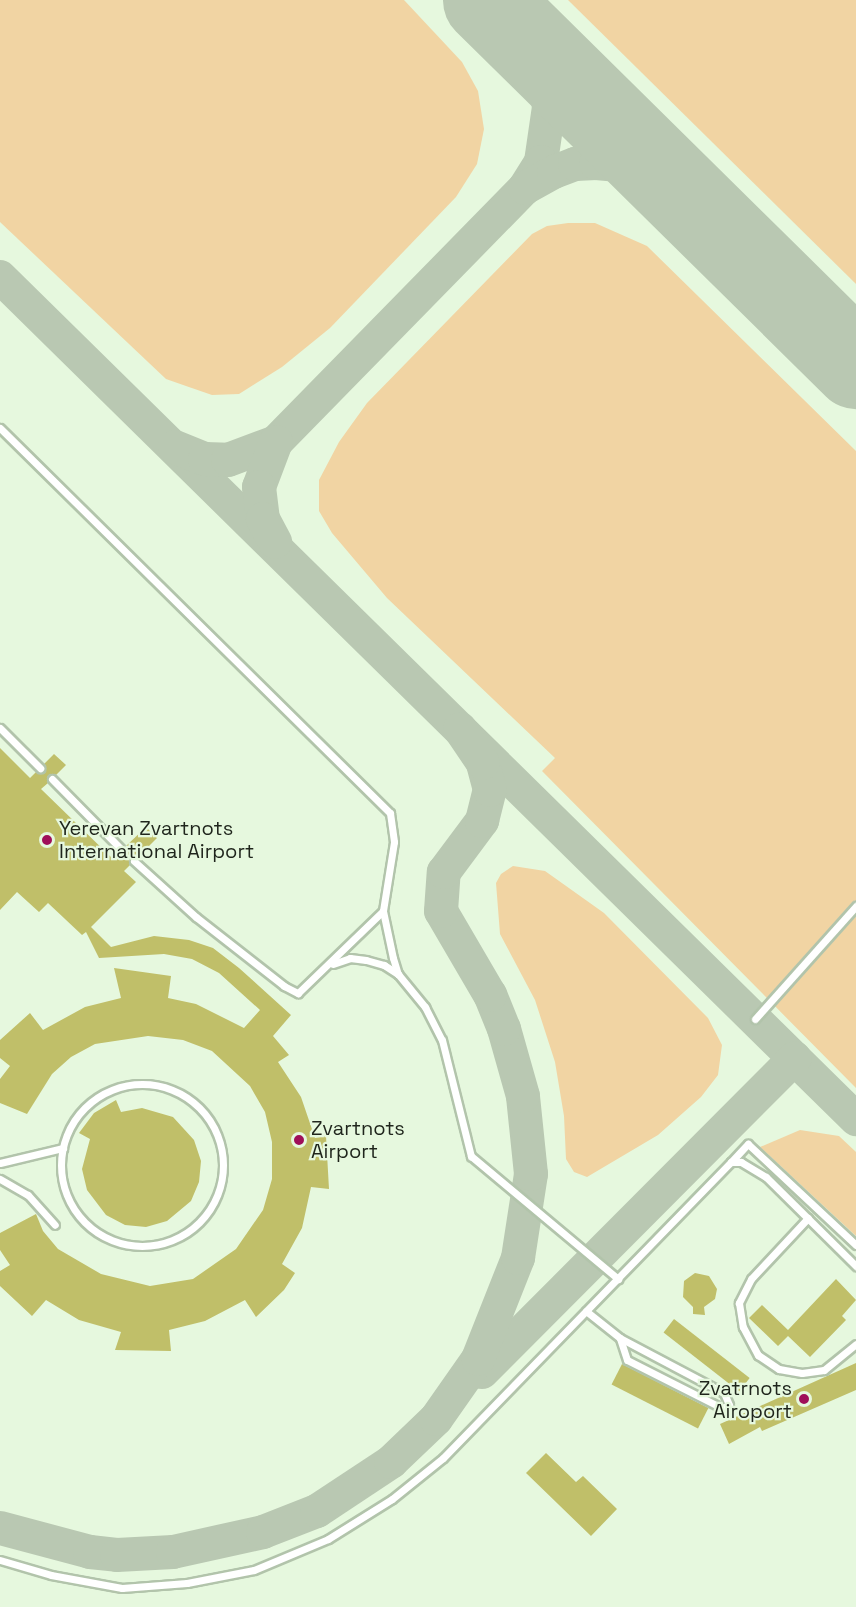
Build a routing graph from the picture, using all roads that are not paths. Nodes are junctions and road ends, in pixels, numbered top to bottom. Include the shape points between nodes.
1 (0, 428) edge
2 (0, 728) edge
3 (40, 768) dead end
4 (52, 779) dead end
5 (122, 850) dead end
6 (134, 861) dead end
7 (856, 906) edge
8 (383, 911) junction
9 (329, 966) junction
10 (398, 974) junction
11 (755, 1019) dead end
12 (63, 1148) junction
13 (731, 1162) junction
14 (0, 1163) edge
15 (0, 1179) edge
16 (808, 1218) junction
17 (56, 1225) dead end
18 (856, 1245) edge
19 (856, 1266) edge
20 (618, 1279) junction
21 (586, 1311) junction
22 (620, 1338) junction
23 (856, 1344) edge
24 (0, 1560) edge

1 - 8 lane via 384,805 395,831
2 - 3 lane
4 - 5 lane
6 - 9 lane via 196,917 291,991 303,991
7 - 11 lane
8 - 9 lane
8 - 10 lane
9 - 10 lane via 350,958 384,965
10 - 20 lane via 425,1008 442,1040 471,1156
12 - 12 lane via 62,1179 74,1209 91,1228 126,1244 151,1245 187,1233 205,1216 222,1182 222,1150 210,1120 193,1101 159,1085 121,1086 98,1096 79,1113
12 - 14 lane
13 - 16 lane via 741,1161 766,1178
13 - 18 lane via 748,1144
13 - 20 lane
15 - 17 lane via 28,1195
16 - 19 lane
16 - 23 lane via 751,1279 739,1303 743,1327 758,1355 778,1369 802,1373 824,1370
20 - 21 lane
21 - 22 lane
21 - 24 lane via 443,1458 392,1499 318,1543 254,1570 187,1583 122,1588
22 - 22 lane via 724,1393 729,1405 722,1408 627,1360

